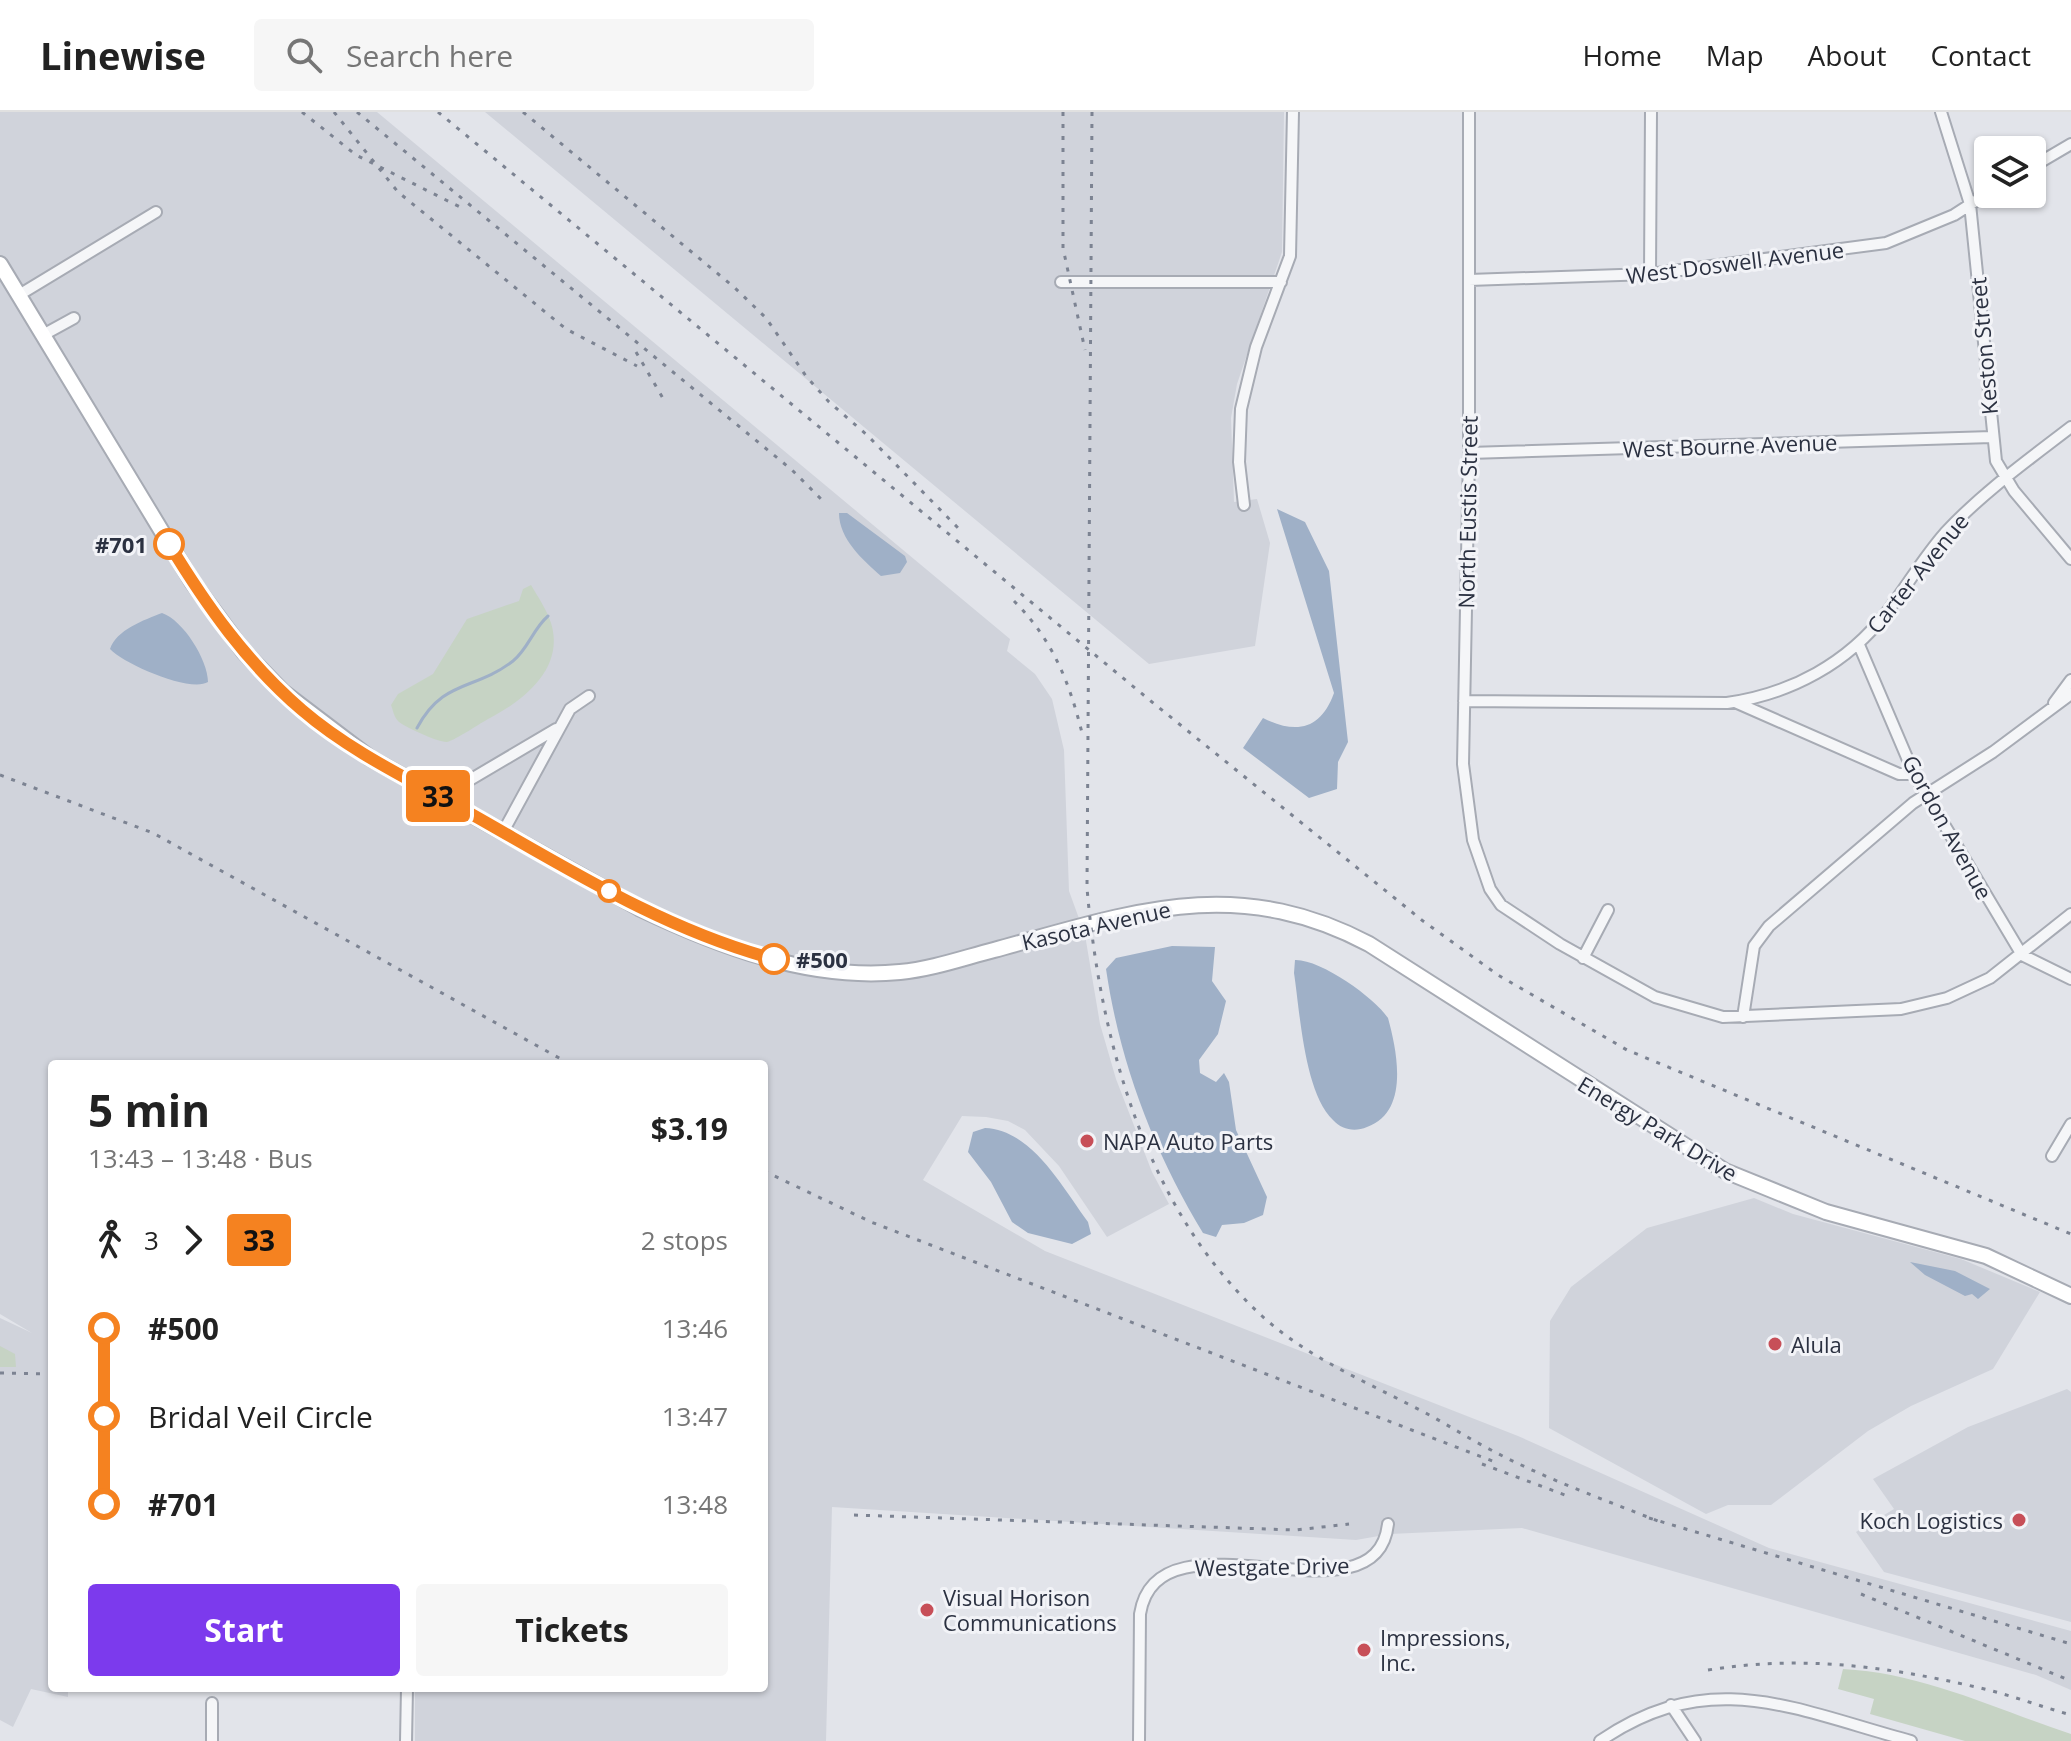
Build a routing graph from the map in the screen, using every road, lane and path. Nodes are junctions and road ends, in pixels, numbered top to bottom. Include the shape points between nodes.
1 (1293, 112) edge
2 (1469, 112) edge
3 (1651, 112) edge
4 (1941, 112) edge
5 (2071, 144) edge
6 (2046, 159) edge
7 (1974, 202) edge
8 (1970, 204) junction
9 (156, 212) dead end
10 (0, 264) edge
11 (1650, 274) junction
12 (1469, 280) junction
13 (1061, 282) dead end
14 (1281, 282) junction
15 (19, 295) junction
16 (74, 318) dead end
17 (43, 335) junction
18 (2071, 427) edge
19 (1992, 437) junction
20 (1469, 453) junction
21 (2005, 479) junction
22 (1244, 505) dead end
23 (2071, 559) edge
24 (1859, 645) junction
25 (2071, 680) edge
26 (2071, 694) edge
27 (589, 696) dead end
28 (1464, 701) junction
29 (1735, 702) junction
30 (2051, 707) junction
31 (559, 728) junction
32 (1914, 774) junction
33 (1926, 794) junction
34 (441, 797) junction
35 (503, 832) junction
36 (1608, 910) dead end
37 (2071, 914) edge
38 (2022, 955) junction
39 (1583, 958) junction
40 (2071, 979) edge
41 (1443, 989) joint
42 (1743, 1017) junction
43 (2071, 1124) edge
44 (2052, 1156) dead end
45 (2071, 1296) edge
46 (1388, 1524) dead end
47 (407, 1692) edge
48 (212, 1703) dead end
49 (1671, 1705) junction
50 (1690, 1737) edge
51 (212, 1741) edge
52 (406, 1741) edge
53 (1139, 1741) edge
54 (1600, 1741) edge
55 (1911, 1741) edge

1 - 14 street via 1290,256
2 - 12 street, North Eustis Street
3 - 11 street
4 - 8 street, Keston Street
5 - 6 street
7 - 8 street, West Doswell Avenue
8 - 11 street, West Doswell Avenue via 1886,243
8 - 19 street, Keston Street
9 - 15 street
10 - 15 street, Kasota Avenue
11 - 12 street, West Doswell Avenue
12 - 20 street, North Eustis Street
13 - 14 street
14 - 22 street via 1256,347 1241,409
15 - 17 street, Kasota Avenue
16 - 17 street
17 - 34 street, Kasota Avenue via 193,583 244,652 303,711 370,758
18 - 21 street, Carter Avenue
19 - 20 street, West Bourne Avenue
19 - 21 street, Keston Street
20 - 28 street, North Eustis Street
21 - 23 street, Keston Street
21 - 24 street, Carter Avenue via 1945,532
24 - 29 street, Carter Avenue via 1800,682
24 - 32 street, Gordon Avenue
25 - 30 street
26 - 30 street
27 - 31 street via 570,709
28 - 29 street, Carter Avenue
28 - 39 street, North Eustis Street via 1468,816 1481,867 1501,905
29 - 32 street via 1899,774
30 - 33 street
31 - 34 street
31 - 35 street
32 - 33 street, Gordon Avenue
33 - 38 street, Gordon Avenue
33 - 42 street via 1760,936
34 - 35 street, Kasota Avenue
35 - 41 street, Kasota Avenue via 684,930 760,956 829,970 865,974 922,969 1136,912 1208,903 1286,912 1340,929
36 - 39 street
37 - 38 street
38 - 40 street
38 - 42 street via 1980,984 1924,1005
39 - 42 street via 1682,1007
41 - 45 street, Energy Park Drive via 1736,1177 1826,1212 1986,1256
43 - 44 street
46 - 53 street, Westgate Drive via 1378,1552 1348,1568 1194,1566 1161,1575 1143,1599 1140,1614
47 - 52 street
48 - 51 street
49 - 50 street
49 - 54 street via 1636,1717
49 - 55 street via 1725,1699 1768,1702

